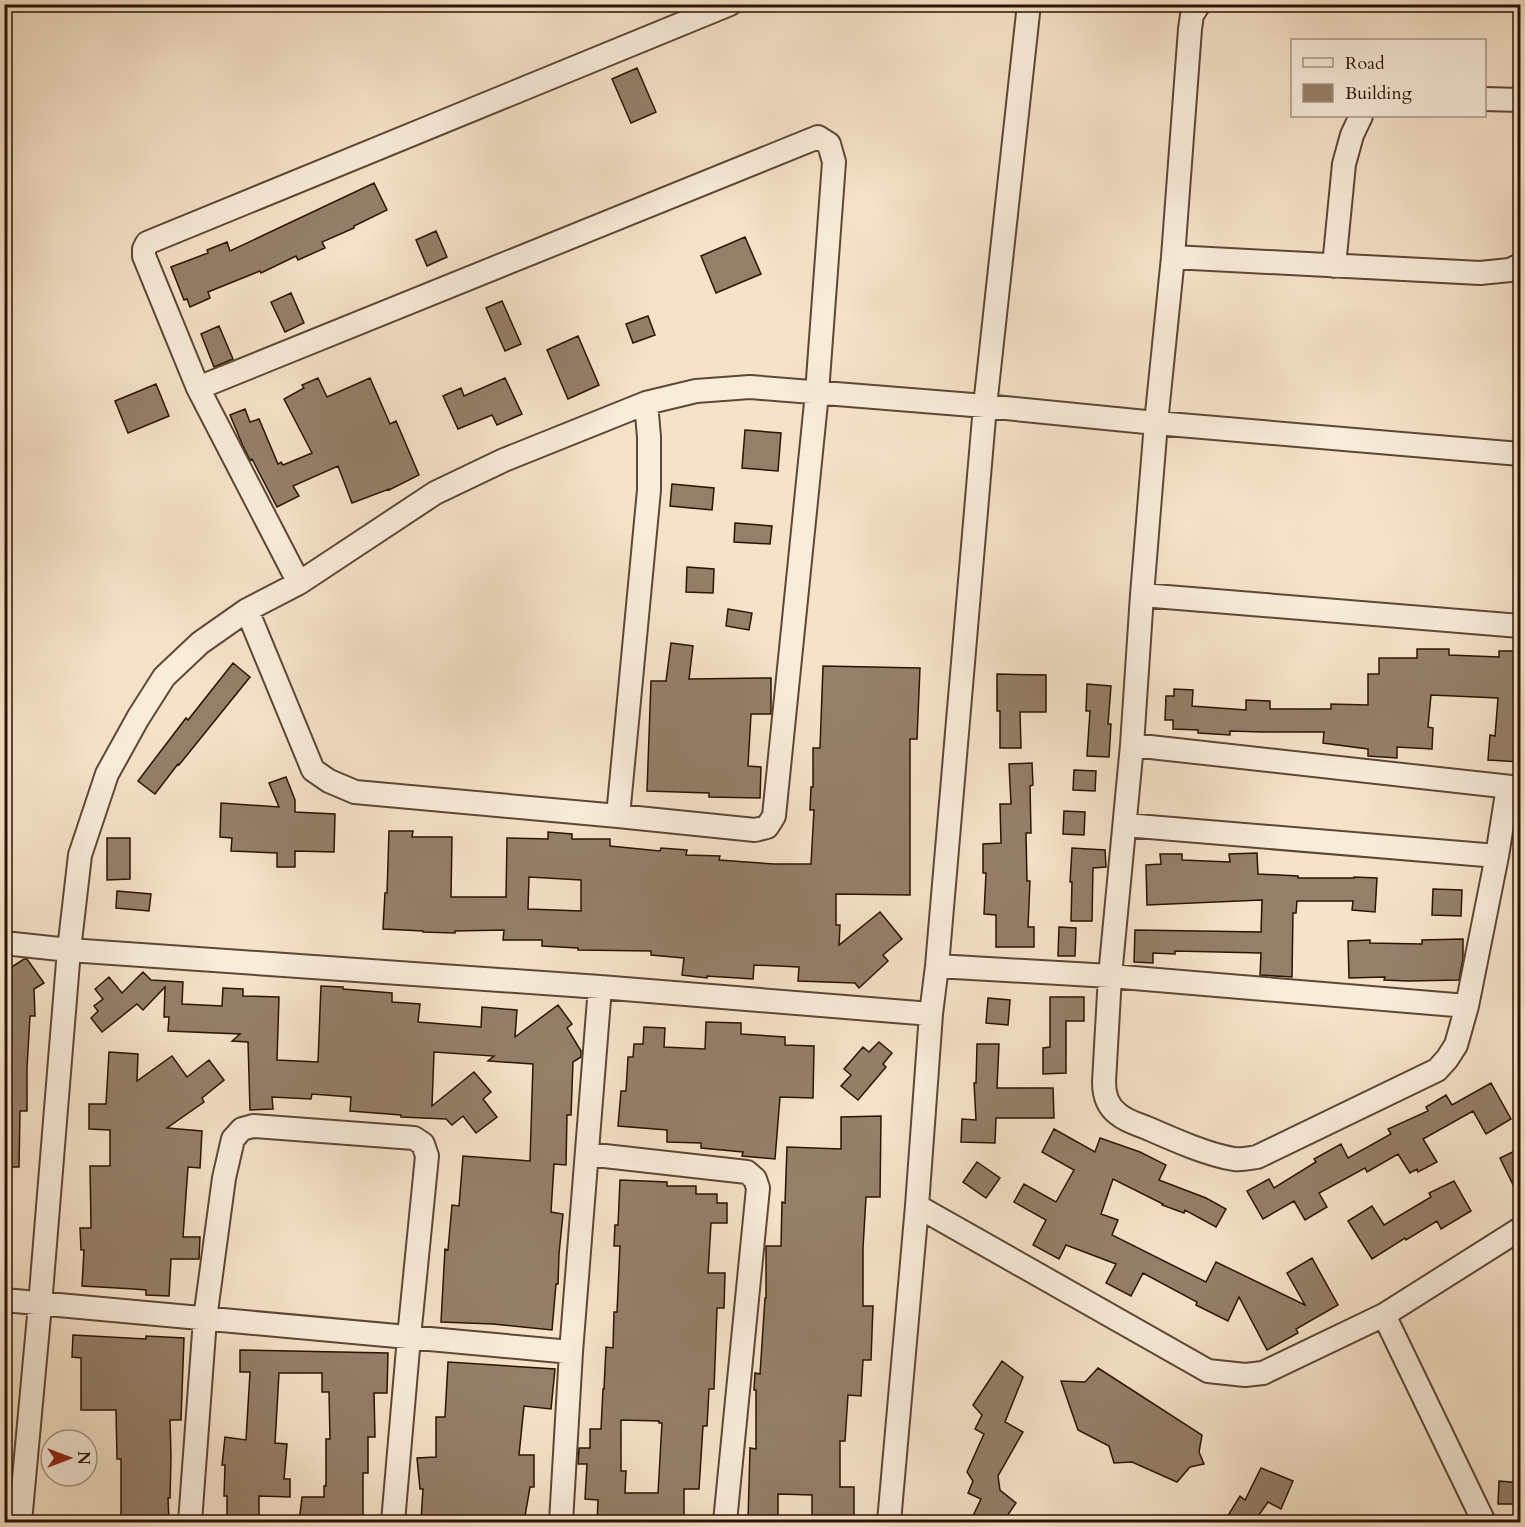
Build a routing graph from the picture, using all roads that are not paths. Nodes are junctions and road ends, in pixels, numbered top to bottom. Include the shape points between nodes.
1 (730, 4) edge
2 (1029, 4) edge
3 (1199, 4) edge
4 (1486, 99) edge
5 (1521, 100) edge
6 (1361, 117) edge
7 (1173, 257) junction
8 (1521, 265) edge
9 (1334, 266) junction
10 (198, 388) junction
11 (817, 393) junction
12 (646, 403) junction
13 (985, 406) junction
14 (1156, 423) junction
15 (1521, 454) edge
16 (299, 582) junction
17 (1142, 595) junction
18 (247, 610) junction
19 (1521, 626) edge
20 (1132, 746) junction
21 (1514, 787) edge
22 (618, 816) junction
23 (1125, 825) junction
24 (1497, 856) junction
25 (4, 943) edge
26 (69, 950) junction
27 (937, 966) junction
28 (1110, 976) junction
29 (600, 987) junction
30 (1467, 1006) junction
31 (931, 1014) junction
32 (587, 1154) junction
33 (917, 1206) junction
34 (1521, 1228) edge
35 (4, 1300) edge
36 (40, 1305) junction
37 (1384, 1315) junction
38 (205, 1319) junction
39 (409, 1337) junction
40 (571, 1352) junction
41 (20, 1522) edge
42 (190, 1522) edge
43 (393, 1522) edge
44 (561, 1522) edge
45 (726, 1522) edge
46 (889, 1522) edge
47 (1484, 1522) edge

1 - 10 street via 147,243 144,256
2 - 13 street
3 - 7 street via 1190,29
4 - 5 street
6 - 9 street via 1344,164
7 - 9 street
7 - 14 street
8 - 9 street via 1480,273
10 - 11 street via 818,137 829,144 834,162
10 - 16 street
11 - 12 street via 750,387 696,391
11 - 13 street
11 - 22 street via 774,816 766,827 755,831
12 - 16 street via 504,460 435,493
12 - 22 street via 649,490
13 - 14 street
13 - 27 street
14 - 15 street
14 - 17 street
16 - 18 street
17 - 19 street
17 - 20 street
18 - 22 street via 314,770 329,781 355,792
18 - 26 street via 200,643 164,677 107,774 80,855
20 - 21 street
20 - 23 street
21 - 24 street
23 - 24 street
23 - 28 street
24 - 30 street
25 - 26 street
26 - 29 street
26 - 36 street
27 - 28 street
27 - 31 street
28 - 30 street
28 - 30 street via 1104,1082 1109,1105 1128,1120 1235,1159 1257,1157 1437,1070 1456,1045
29 - 31 street
29 - 32 street
31 - 33 street
32 - 40 street
32 - 45 street via 747,1173 755,1179 758,1188
33 - 37 street via 1208,1371 1263,1373
33 - 46 street
34 - 37 street
35 - 36 street
36 - 38 street
36 - 41 street
37 - 47 street
38 - 39 street
38 - 39 street via 224,1178 233,1139 242,1129 253,1126 414,1138 423,1143 428,1156
38 - 42 street
39 - 40 street
39 - 43 street
40 - 44 street

